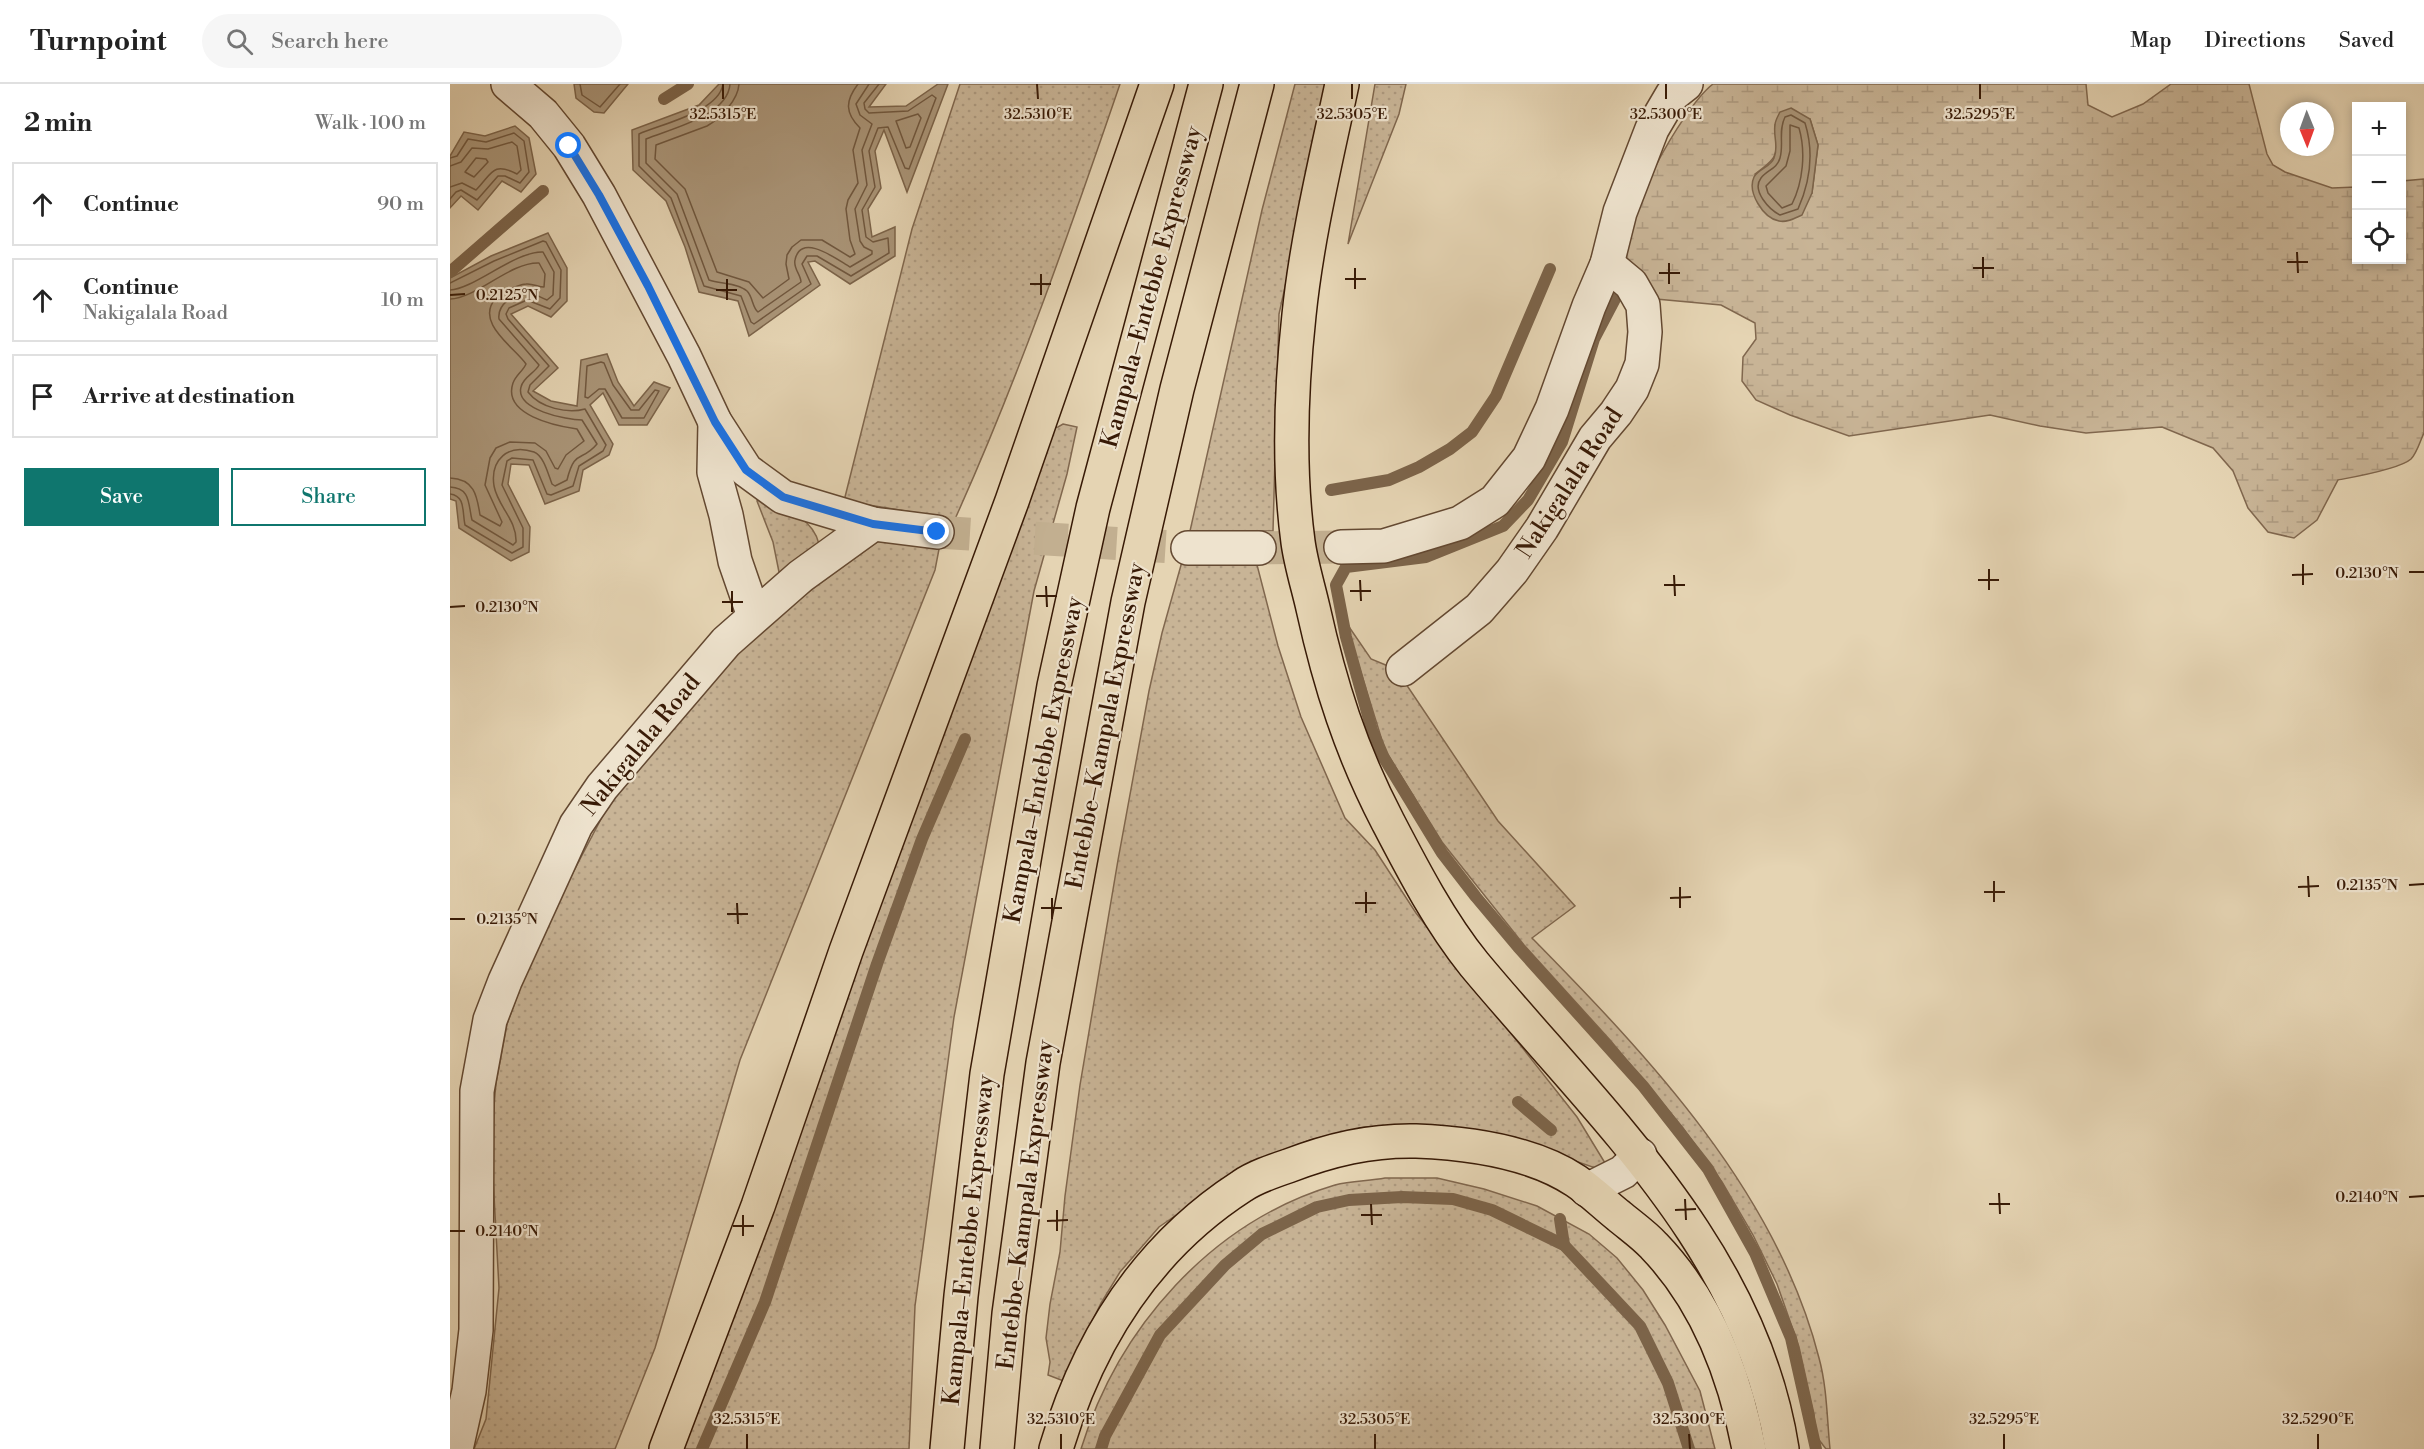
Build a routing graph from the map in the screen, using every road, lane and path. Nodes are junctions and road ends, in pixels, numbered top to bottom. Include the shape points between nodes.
1 (1157, 84) edge
2 (1206, 84) edge
3 (1257, 84) edge
4 (1342, 84) edge
5 (1686, 84) edge
6 (518, 87) edge
7 (1607, 264) junction
8 (715, 422) junction
9 (882, 526) junction
10 (937, 532) tunnel mouth
11 (1341, 547) tunnel mouth
12 (1188, 548) tunnel mouth
13 (1258, 548) tunnel mouth
14 (754, 616) junction
15 (1403, 669) dead end
16 (1640, 1155) junction
17 (1587, 1190) junction
18 (456, 1449) edge
19 (666, 1449) edge
20 (947, 1449) edge
21 (997, 1449) edge
22 (1056, 1449) edge
23 (1749, 1449) edge
24 (1782, 1449) edge

1 - 19 highway via 1012,501 846,951 758,1206
2 - 20 highway, Kampala–Entebbe Expressway via 1093,508 1054,686 987,1074 960,1296
3 - 21 highway, Entebbe–Kampala Expressway via 1177,389 1128,602 1042,1063 1009,1314
4 - 16 highway via 1312,233 1293,380 1293,485 1298,544 1328,675 1368,784 1418,879 1471,960
5 - 7 street, Nakigalala Road via 1672,95 1652,129 1620,212
6 - 8 street via 569,146 599,195
7 - 11 street, Nakigalala Road via 1534,448 1495,501 1460,523 1384,546
7 - 15 street, Nakigalala Road via 1631,284 1643,305 1642,364 1632,389 1595,438 1512,571 1479,609
8 - 9 street via 746,470 783,497
8 - 14 street via 714,472 735,561
9 - 10 street
9 - 14 street, Nakigalala Road via 801,576
12 - 13 street
14 - 18 street, Nakigalala Road via 726,642 589,805 576,825 490,1020 477,1091 476,1330 470,1391
16 - 17 street via 1623,1172
16 - 24 highway via 1698,1235 1734,1297 1762,1365 1778,1419
17 - 22 highway via 1540,1163 1457,1142 1405,1141 1366,1143 1328,1151 1243,1185 1169,1246 1119,1308 1080,1382
17 - 23 highway via 1653,1245 1684,1282 1726,1364

